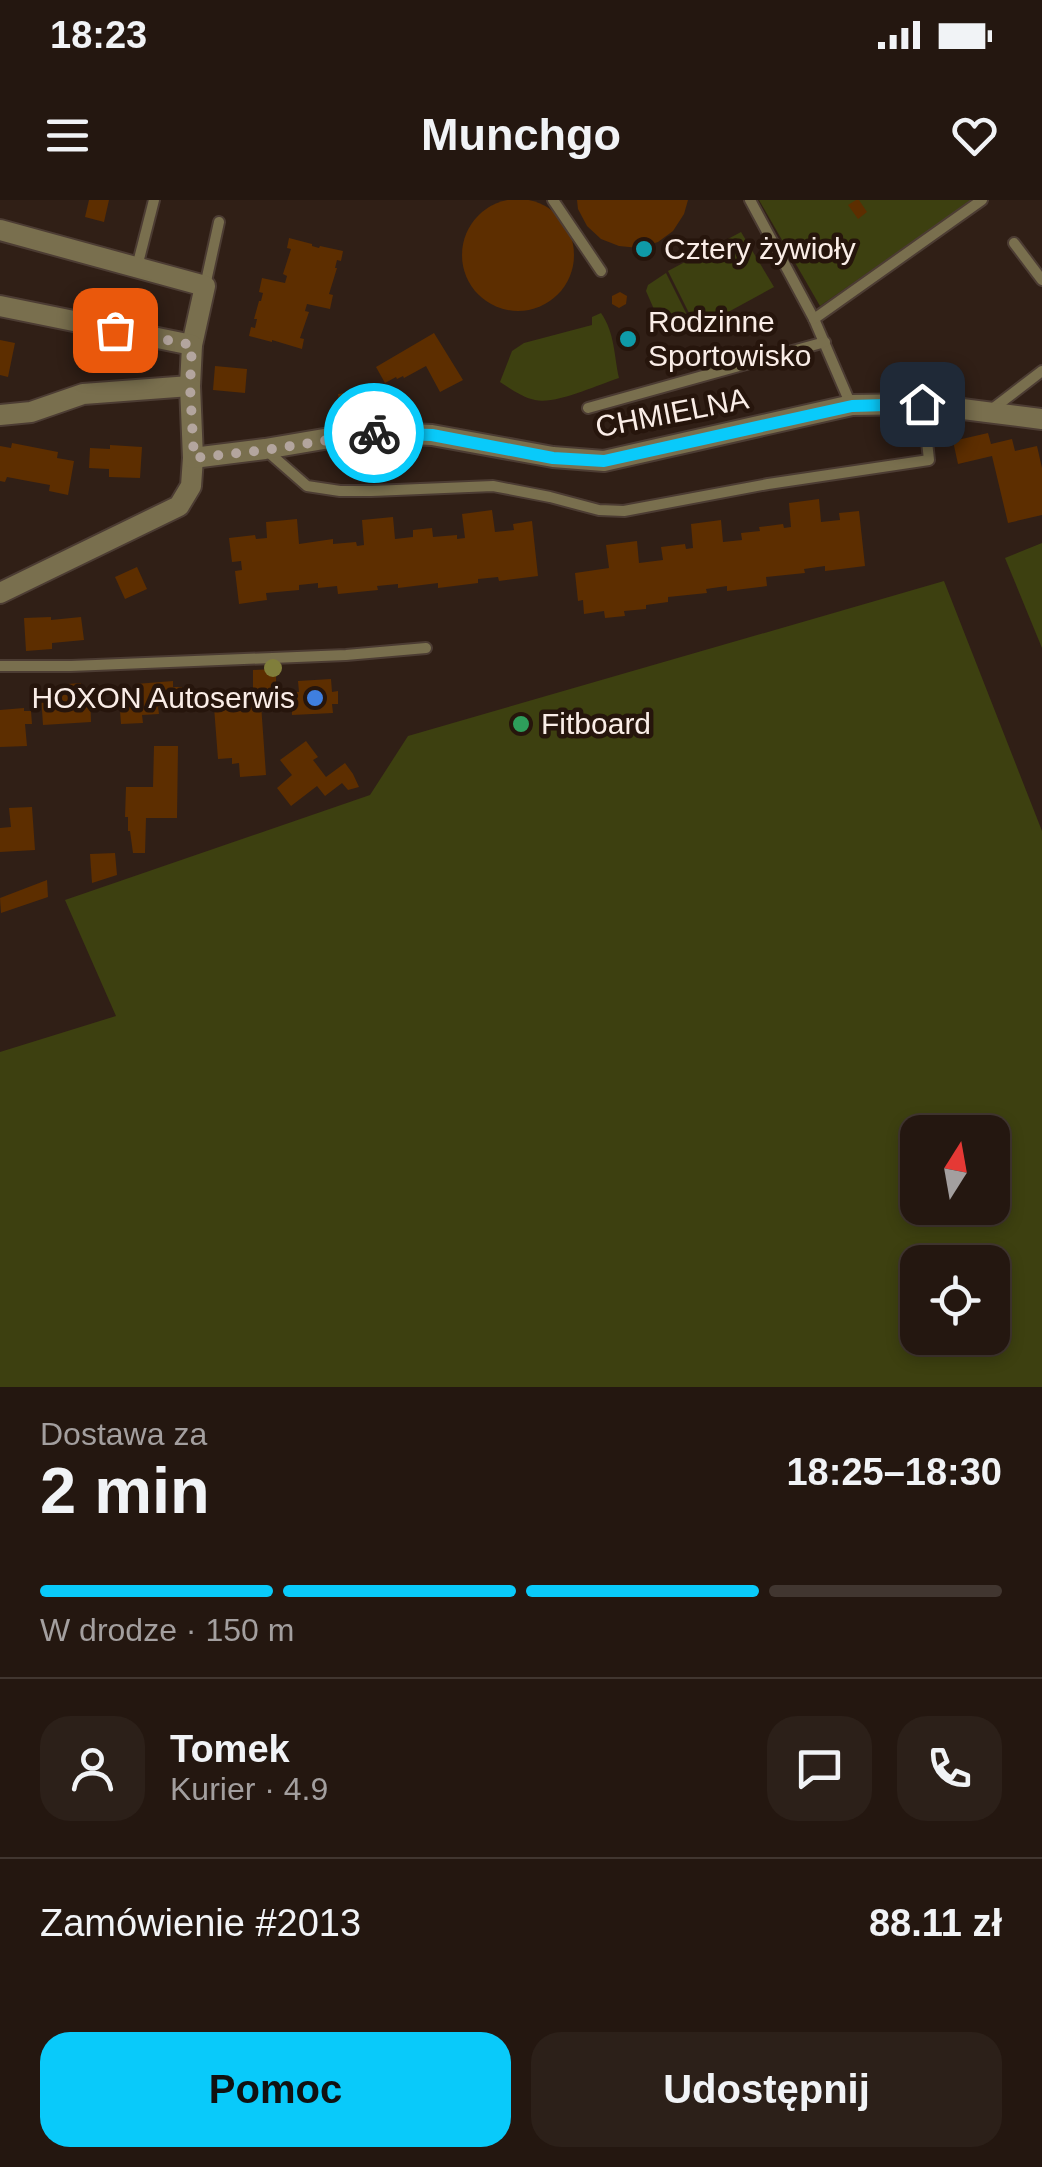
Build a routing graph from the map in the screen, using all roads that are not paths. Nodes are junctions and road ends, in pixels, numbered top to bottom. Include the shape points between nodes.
1 (154, 200) edge
2 (553, 200) edge
3 (750, 200) edge
4 (982, 200) edge
5 (219, 222) dead end
6 (0, 230) edge
7 (1014, 243) dead end
8 (137, 267) junction
9 (601, 271) dead end
10 (1042, 280) edge
11 (205, 286) junction
12 (0, 306) edge
13 (814, 319) junction
14 (824, 342) junction
15 (192, 345) junction
16 (1042, 371) edge
17 (190, 386) junction
18 (922, 404) junction
19 (852, 406) junction
20 (588, 408) dead end
21 (990, 411) junction
22 (0, 416) edge
23 (1042, 418) edge
24 (265, 450) junction
25 (194, 458) junction
26 (0, 593) edge
27 (426, 648) dead end
28 (0, 666) edge

1 - 8 lane
2 - 9 lane
3 - 13 lane
4 - 13 lane
5 - 11 lane
6 - 8 street
7 - 10 lane
8 - 11 street
11 - 15 street
12 - 15 street
13 - 14 lane
14 - 19 lane
14 - 20 lane
15 - 17 street
16 - 21 lane
17 - 22 street via 83,394
17 - 25 street
18 - 19 street, CHMIELNA
18 - 21 street, CHMIELNA
18 - 24 lane via 929,460 624,511 493,486 372,492 307,486
19 - 24 street, CHMIELNA via 604,461 432,435 366,432
21 - 23 street, CHMIELNA
24 - 25 street, CHMIELNA
25 - 26 street via 179,506
27 - 28 lane

